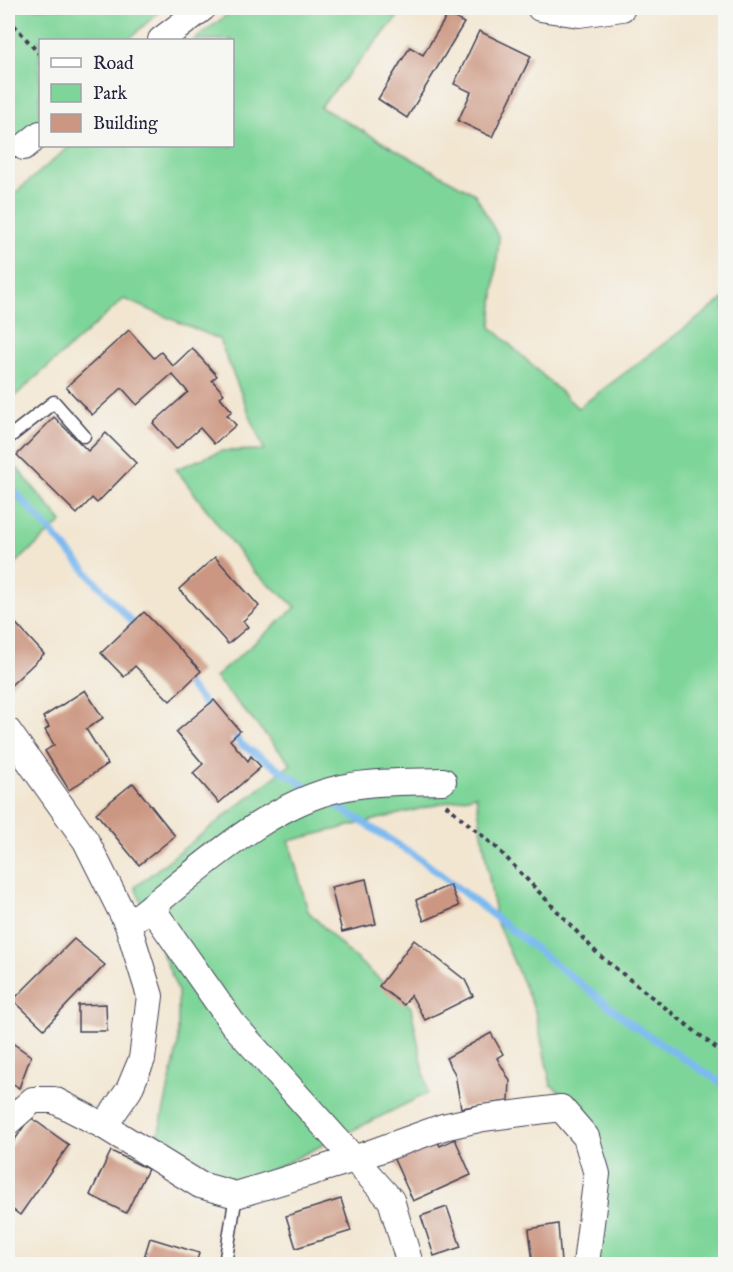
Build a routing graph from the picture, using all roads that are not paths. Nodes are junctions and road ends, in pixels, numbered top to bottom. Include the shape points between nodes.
1 (203, 8) edge
2 (540, 8) edge
3 (622, 8) edge
4 (161, 39) edge
5 (84, 436) dead end
6 (8, 438) edge
7 (8, 731) edge
8 (431, 782) road end
9 (151, 907) junction
10 (128, 925) junction
11 (8, 1122) edge
12 (104, 1126) junction
13 (354, 1158) junction
14 (236, 1195) junction
15 (225, 1264) edge
16 (410, 1264) edge
17 (586, 1264) edge

1 - 4 street
2 - 3 street via 579,14
5 - 6 lane via 54,402
7 - 10 street via 86,841
8 - 9 street via 340,788 294,805 256,826
9 - 10 street
9 - 13 street via 233,1024
10 - 12 street via 150,996 142,1059 129,1090
11 - 12 street via 33,1100 54,1100
12 - 14 street via 200,1185
13 - 14 street
13 - 16 street via 391,1200
13 - 17 street via 443,1126 561,1108 586,1137 597,1174
14 - 15 lane

